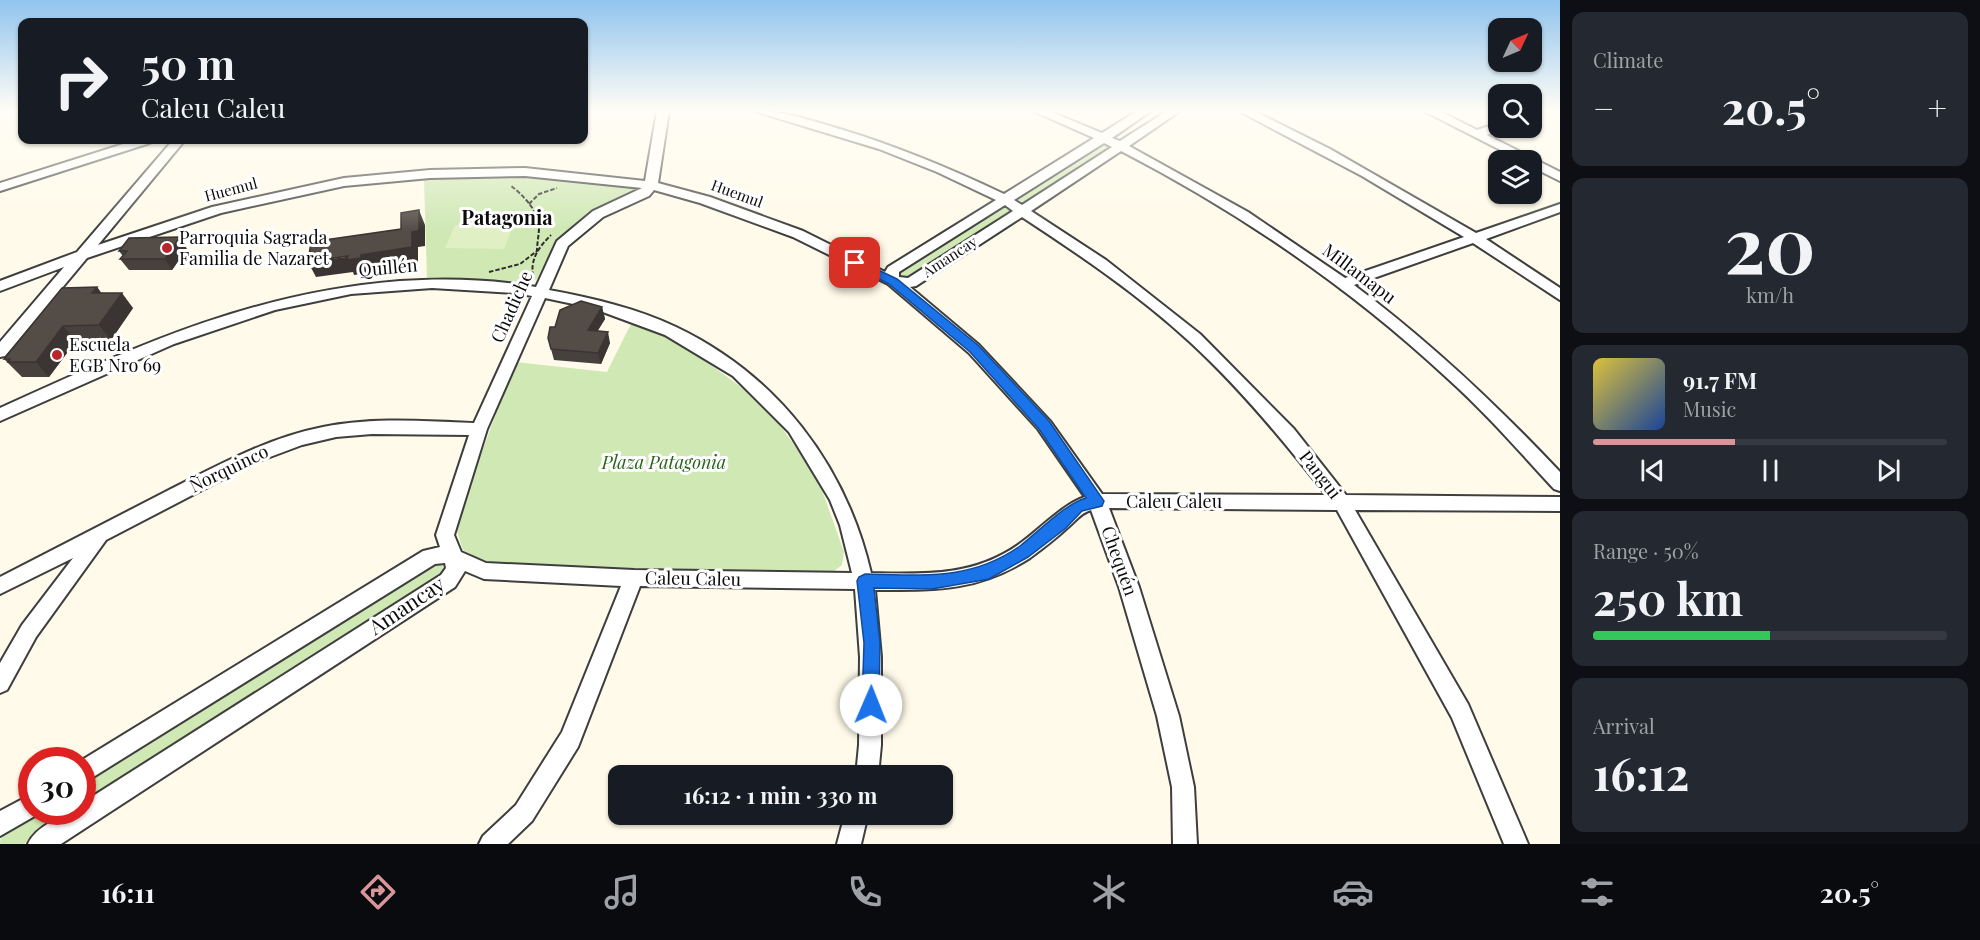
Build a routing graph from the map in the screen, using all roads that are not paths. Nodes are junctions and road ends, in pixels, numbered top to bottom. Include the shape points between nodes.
1 (114, 150) edge
2 (170, 150) edge
3 (657, 150) edge
4 (894, 150) edge
5 (1084, 150) edge
6 (1113, 150) edge
7 (1128, 150) edge
8 (1326, 150) edge
9 (1542, 167) edge
10 (1560, 177) edge
11 (651, 185) junction
12 (0, 187) edge
13 (1006, 200) junction
14 (1560, 208) edge
15 (1022, 209) junction
16 (1475, 238) junction
17 (82, 255) junction
18 (893, 281) junction
19 (1342, 284) junction
20 (0, 286) edge
21 (540, 291) junction
22 (1560, 295) edge
23 (0, 352) edge
24 (0, 415) edge
25 (479, 429) junction
26 (1560, 484) edge
27 (1097, 501) junction
28 (1342, 503) junction
29 (1560, 504) edge
30 (100, 534) junction
31 (454, 557) junction
32 (634, 578) junction
33 (865, 581) junction
34 (0, 586) edge
35 (0, 683) edge
36 (96, 764) edge
37 (869, 765) edge
38 (18, 813) edge
39 (0, 824) edge
40 (854, 825) edge
41 (40, 844) edge
42 (491, 844) edge
43 (849, 844) edge
44 (1185, 844) edge
45 (1516, 844) edge

1 - 12 street
2 - 17 street
3 - 11 street
4 - 13 street, Pangui
5 - 13 street, Amancay
6 - 15 street, Amancay
7 - 19 street, Millamapu via 1254,223
8 - 16 street
9 - 10 street
11 - 17 street, Huemul via 525,172 430,174 344,182 217,210
11 - 18 street, Huemul via 798,234
11 - 21 street, Chadiche via 645,193 598,214 562,244
13 - 15 street, Pangui
13 - 18 street, Amancay via 893,270
14 - 16 street
15 - 18 street, Amancay via 911,283
15 - 28 street, Pangui via 1196,338 1288,434
16 - 19 street
16 - 22 street
17 - 20 street, Huemul
17 - 23 street
18 - 27 street, Chequén via 982,357 1044,425
19 - 26 street, Millamapu via 1436,358
21 - 24 street, Quillén via 423,283 327,293 273,305 156,345
21 - 25 street, Chadiche
21 - 33 street, Quillén via 610,306 671,329 747,378 790,422 824,468 846,517
25 - 30 street, Ñorquinco via 392,427 336,431 290,441 248,458
25 - 31 street, Chadiche via 444,536
27 - 28 street, Caleu Caleu
27 - 33 street, Caleu Caleu via 1077,507 1023,552 983,574 932,582
27 - 44 street, Chequén via 1130,587 1168,716 1183,787
28 - 29 street, Caleu Caleu
28 - 45 street, Pangui via 1460,711
30 - 34 street, Ñorquinco
30 - 35 street via 29,631
31 - 32 street, Caleu Caleu via 484,571
31 - 36 street, Amancay via 430,557
31 - 41 street, Amancay via 456,570 448,581
32 - 33 street, Caleu Caleu
32 - 42 street via 570,739 524,813
33 - 37 street, Quillén via 872,643
38 - 39 street
40 - 43 street

